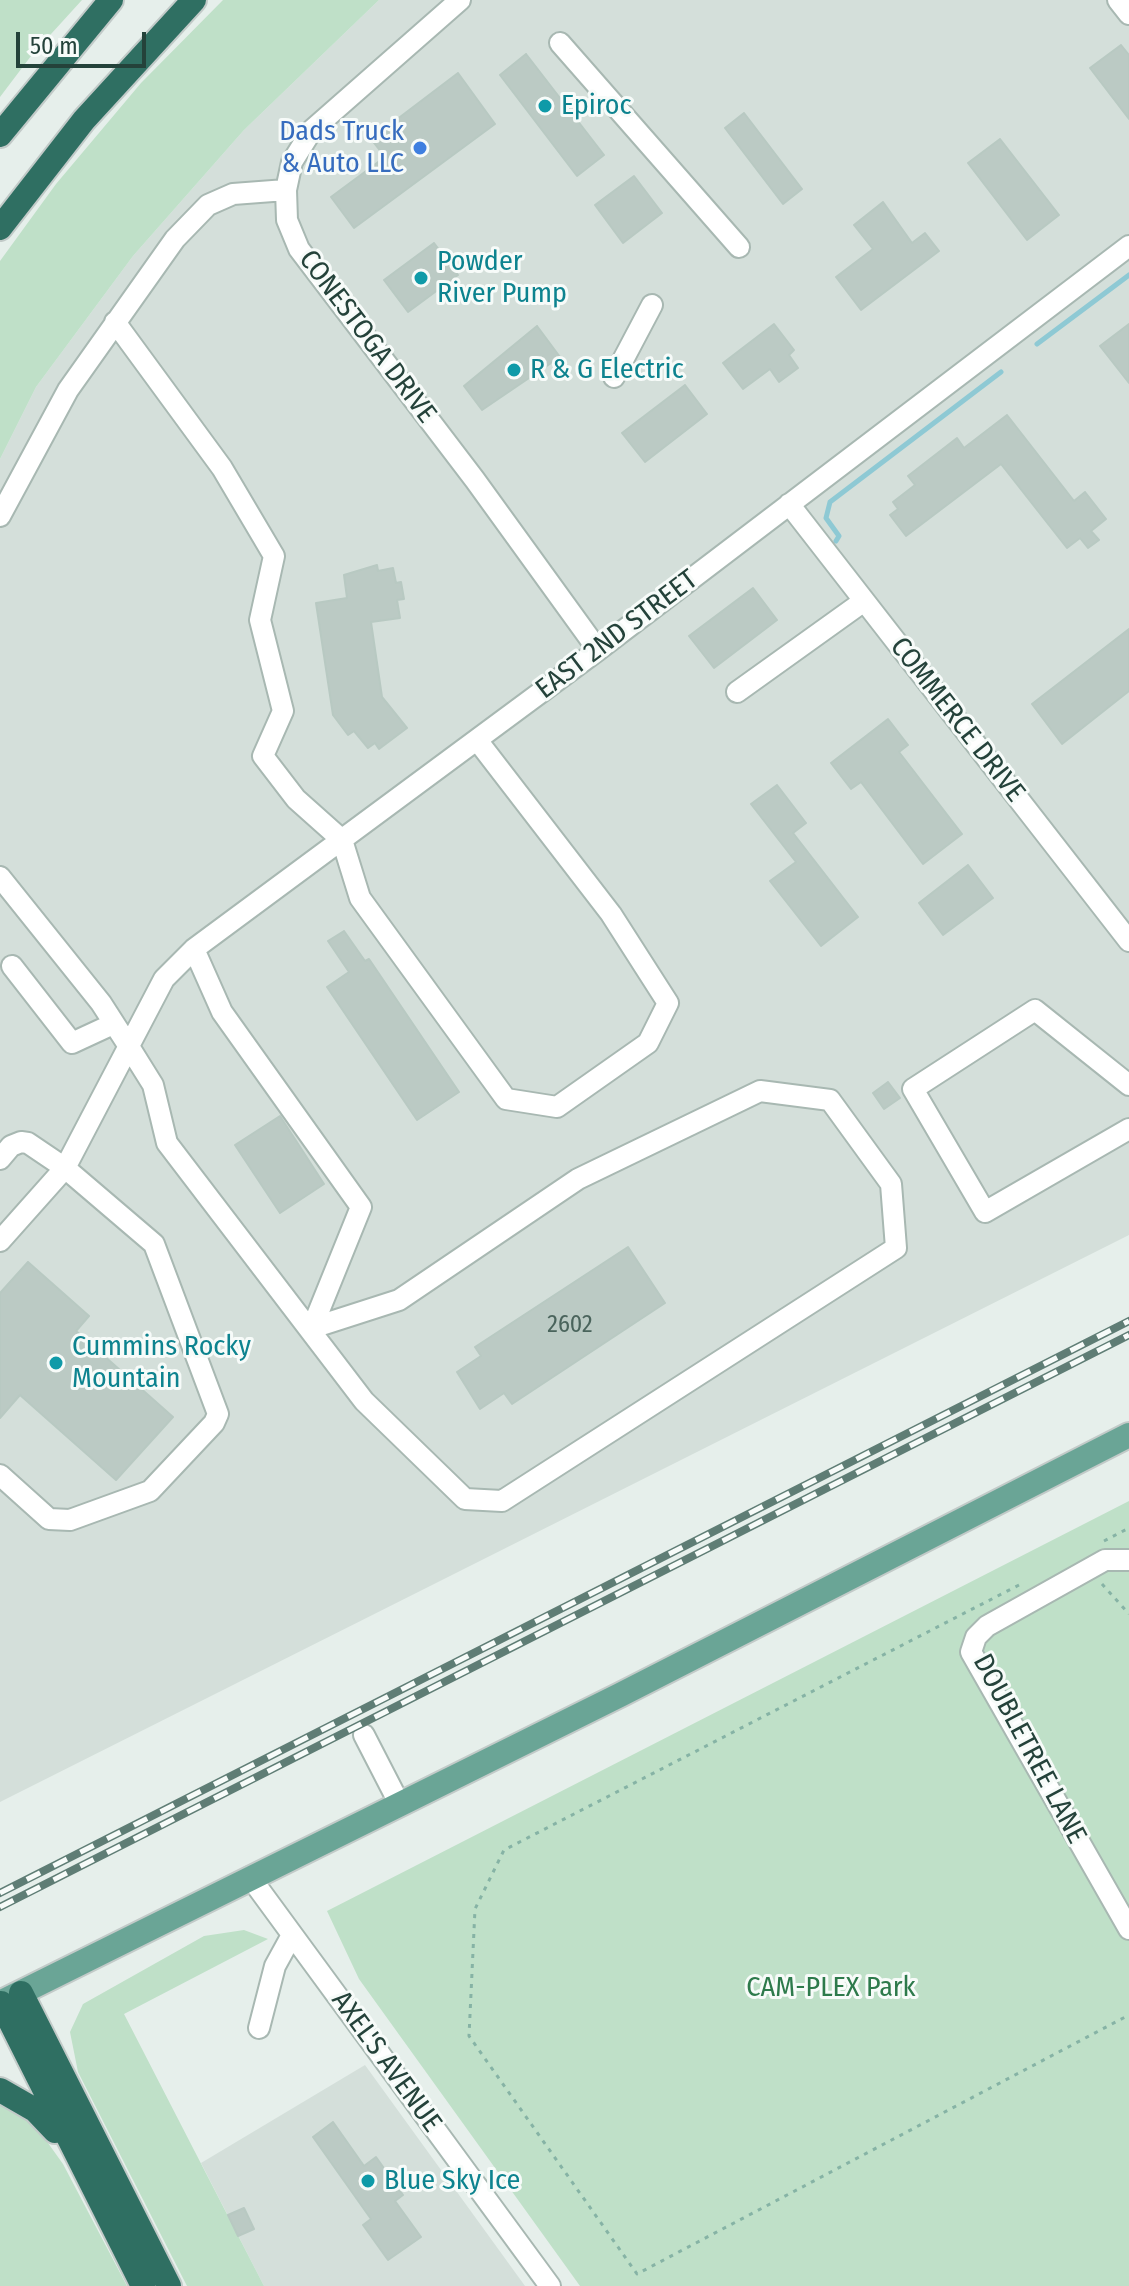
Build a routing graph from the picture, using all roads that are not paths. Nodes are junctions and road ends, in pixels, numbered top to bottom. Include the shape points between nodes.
1 (111, 0) edge
2 (194, 0) edge
3 (460, 0) edge
4 (1118, 0) edge
5 (1129, 14) edge
6 (560, 43) dead end
7 (0, 135) edge
8 (286, 190) junction
9 (0, 228) edge
10 (1129, 246) edge
11 (739, 247) dead end
12 (652, 305) dead end
13 (115, 322) junction
14 (614, 377) dead end
15 (789, 504) junction
16 (0, 516) edge
17 (864, 601) junction
18 (598, 650) junction
19 (737, 692) dead end
20 (477, 740) junction
21 (342, 840) junction
22 (0, 877) edge
23 (1128, 937) edge
24 (194, 949) junction
25 (12, 966) dead end
26 (113, 1024) junction
27 (128, 1045) junction
28 (1129, 1085) edge
29 (1129, 1129) edge
30 (0, 1159) edge
31 (65, 1168) junction
32 (0, 1241) edge
33 (312, 1328) junction
34 (1129, 1435) edge
35 (0, 1475) edge
36 (1129, 1560) edge
37 (364, 1735) dead end
38 (399, 1803) junction
39 (250, 1877) junction
40 (1129, 1929) edge
41 (292, 1935) junction
42 (7, 1999) edge
43 (259, 2028) dead end
44 (0, 2090) edge
45 (71, 2147) junction
46 (143, 2286) edge
47 (169, 2286) edge
48 (550, 2286) edge

1 - 7 highway
2 - 9 highway via 84,120
3 - 8 street, CONESTOGA DRIVE via 312,130 292,162
4 - 5 street
6 - 11 street
8 - 13 street via 233,194 208,205 175,239
8 - 18 street, CONESTOGA DRIVE via 287,220 299,249
10 - 15 street, EAST 2ND STREET
12 - 14 street
13 - 16 street via 68,390
13 - 21 street via 222,468 274,556 260,620 283,711 263,756 296,799
15 - 17 street, COMMERCE DRIVE
15 - 18 street, EAST 2ND STREET
17 - 19 street
17 - 23 street, COMMERCE DRIVE
18 - 20 street, EAST 2ND STREET
20 - 21 street, EAST 2ND STREET
20 - 21 street via 611,914 668,1003 648,1043 557,1107 506,1099 360,898
21 - 24 street, EAST 2ND STREET
22 - 26 street
24 - 27 street, EAST 2ND STREET via 164,979
24 - 33 street via 222,1012 361,1207
25 - 26 street via 72,1043
26 - 27 street
27 - 31 street, EAST 2ND STREET
27 - 33 street via 153,1085 167,1143
28 - 29 street via 1035,1010 913,1089 985,1212
30 - 31 street via 21,1142
31 - 32 street, EAST 2ND STREET
31 - 35 street via 154,1244 218,1414 150,1491 70,1520 49,1519
33 - 33 street via 364,1401 465,1499 502,1501 896,1248 891,1184 830,1100 760,1091 578,1179 399,1300
34 - 38 main road
36 - 40 street, DOUBLETREE LANE via 1105,1560 987,1626 971,1652
37 - 38 street
38 - 39 main road
39 - 41 street, AXEL'S AVENUE
39 - 42 main road
41 - 43 street via 275,1966
41 - 48 street, AXEL'S AVENUE
42 - 45 highway
42 - 47 highway
44 - 45 highway via 35,2110
45 - 46 highway

